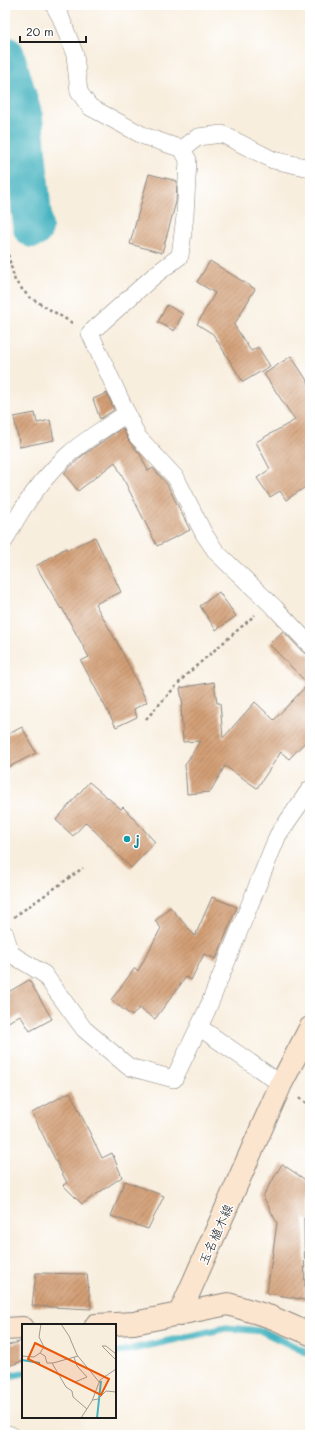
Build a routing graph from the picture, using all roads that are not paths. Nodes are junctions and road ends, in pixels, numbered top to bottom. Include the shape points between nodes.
1 (54, 5) edge
2 (182, 149) junction
3 (310, 168) edge
4 (127, 413) junction
5 (5, 540) edge
6 (310, 645) edge
7 (310, 789) edge
8 (5, 934) edge
9 (199, 1027) junction
10 (310, 1028) edge
11 (281, 1084) junction
12 (179, 1315) junction
13 (115, 1324) edge
14 (22, 1328) edge
15 (5, 1329) edge
16 (310, 1334) edge
17 (5, 1433) edge
18 (11, 1435) edge

1 - 2 street via 75,55 79,92 90,107 144,136
2 - 3 street via 198,137 222,134 273,160
2 - 4 street via 188,160 180,256 90,332
4 - 5 street via 69,454 40,484 17,516
4 - 6 street via 137,436 176,478 204,534 217,553
7 - 9 street via 278,835
8 - 9 street via 11,954 44,974 84,1029 129,1067 174,1079
9 - 11 street
10 - 11 main road, 玉名植木線
11 - 12 main road, 玉名植木線
12 - 13 main road
12 - 16 main road via 228,1304 271,1317
14 - 15 main road
17 - 18 street

